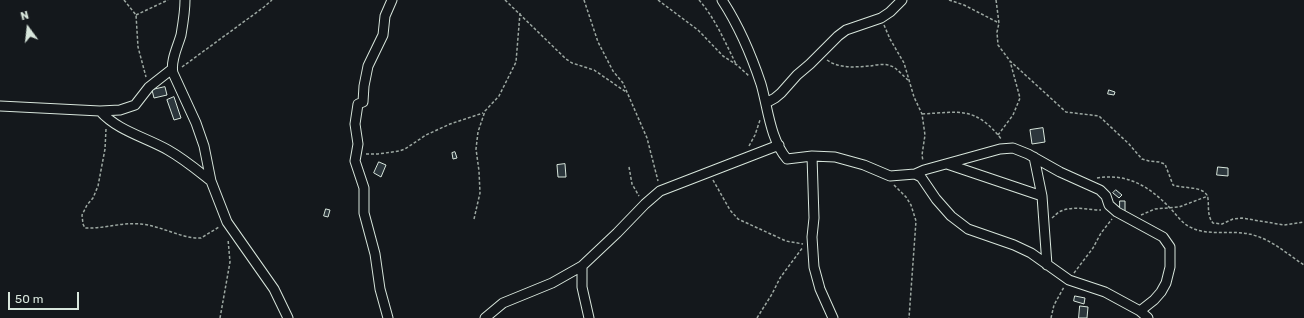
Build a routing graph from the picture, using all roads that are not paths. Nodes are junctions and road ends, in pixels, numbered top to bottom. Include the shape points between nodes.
1 (186, 0) edge
2 (392, 0) edge
3 (722, 0) edge
4 (902, 0) edge
5 (173, 71) junction
6 (766, 103) junction
7 (0, 106) edge
8 (100, 111) junction
9 (778, 144) junction
10 (812, 156) junction
11 (1034, 157) junction
12 (947, 164) junction
13 (915, 174) junction
14 (211, 181) junction
15 (1042, 196) junction
16 (1047, 265) junction
17 (582, 266) junction
18 (1140, 311) junction
19 (288, 318) edge
20 (388, 318) edge
21 (485, 318) edge
22 (589, 318) edge
23 (833, 318) edge
24 (1148, 318) edge

1 - 5 street
2 - 20 street via 385,16 383,35 368,66 363,102 358,104 355,124 358,144 355,161 364,188 364,213
3 - 6 street via 743,36
4 - 6 street via 882,18 846,30 838,36 781,93
5 - 8 street via 149,88 135,105 120,110
5 - 14 street via 204,146
6 - 9 street
7 - 8 street
8 - 14 street via 115,125 168,150
9 - 10 street via 787,159
9 - 17 street via 660,191
10 - 13 street via 851,161 890,176
10 - 23 street via 814,267 820,289
11 - 12 street via 1013,148 1000,149
11 - 15 street
11 - 18 street via 1100,190 1115,211 1163,237 1170,247 1170,267 1166,283 1154,300
12 - 13 street
12 - 15 street
13 - 16 street via 921,177 952,216 968,229 1014,245
14 - 19 street via 230,226 274,289
15 - 16 street
16 - 18 street via 1069,280 1105,292
17 - 21 street via 552,283 503,303
17 - 22 street via 582,287
18 - 24 street

